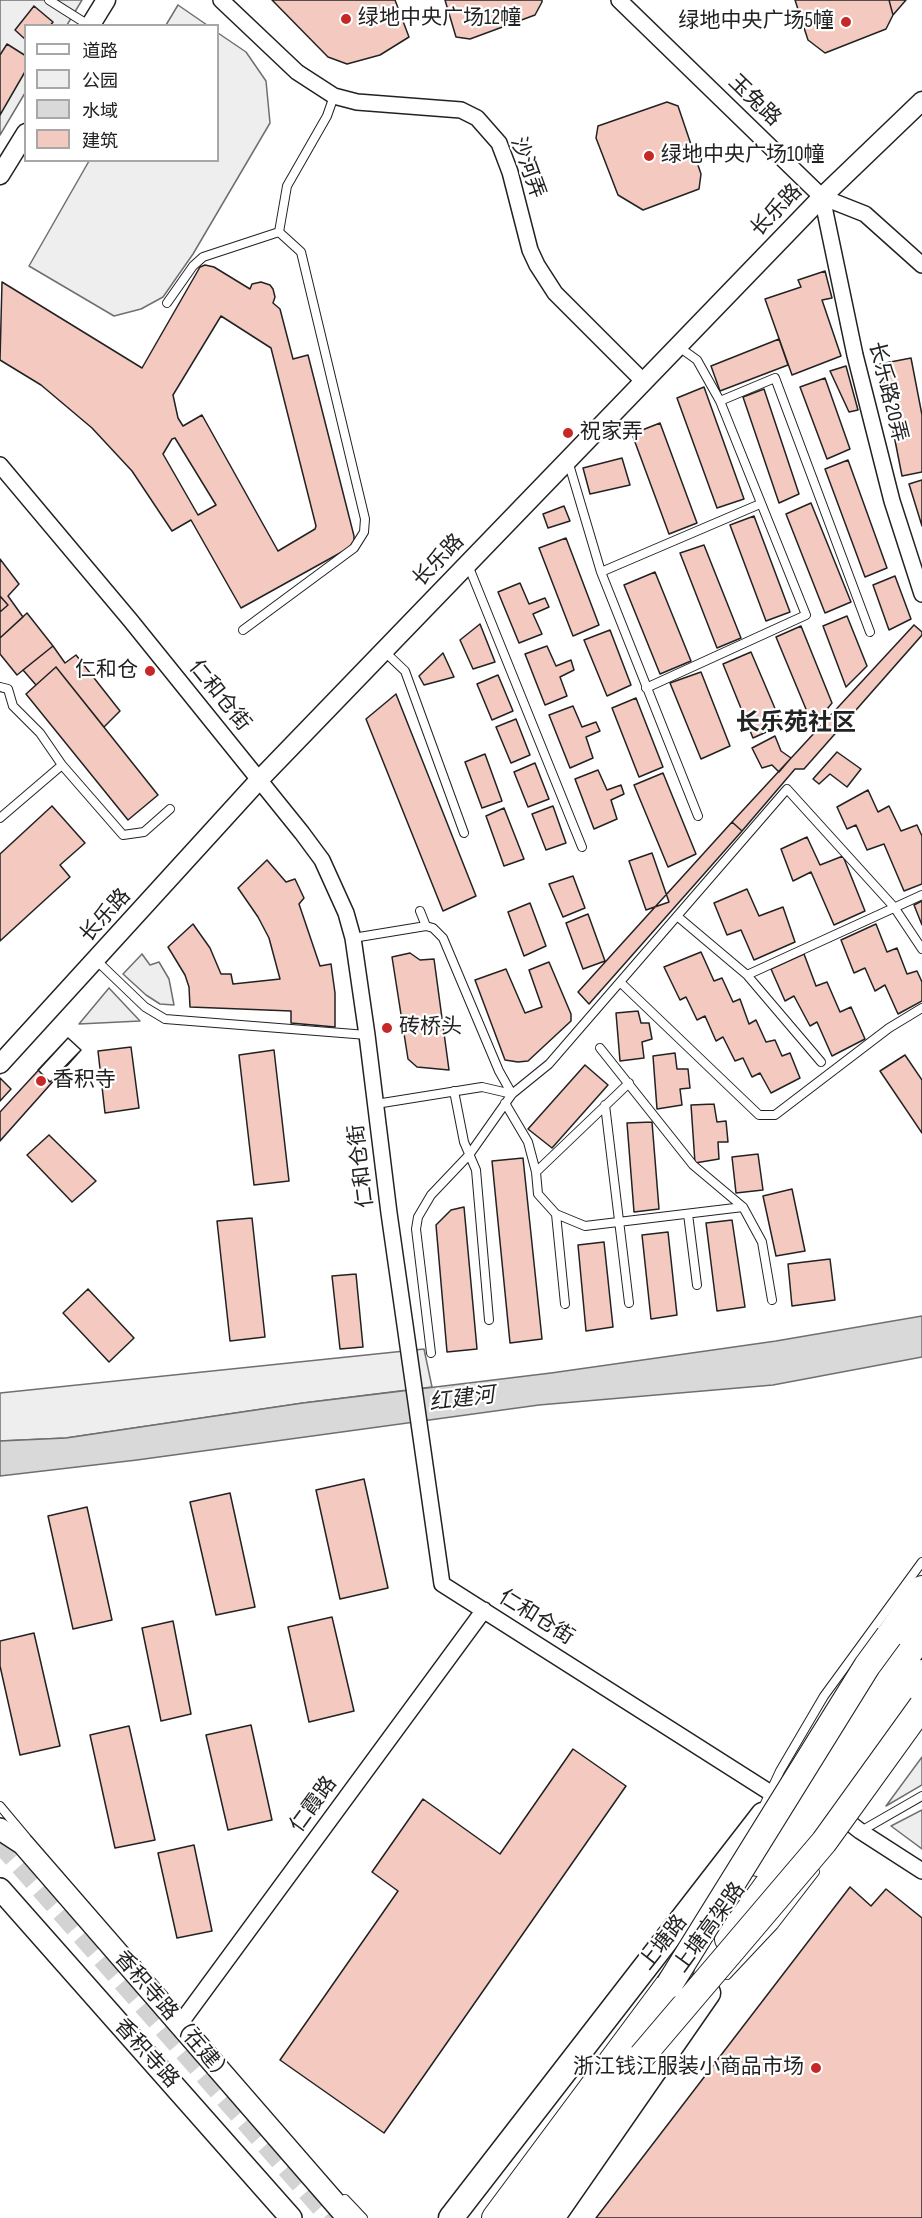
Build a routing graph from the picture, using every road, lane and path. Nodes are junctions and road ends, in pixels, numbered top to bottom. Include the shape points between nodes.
1 (49, 0) edge
2 (106, 0) edge
3 (221, 0) edge
4 (620, 0) edge
5 (87, 24) edge
6 (91, 24) edge
7 (334, 96) junction
8 (922, 101) edge
9 (24, 136) edge
10 (0, 175) edge
11 (822, 197) junction
12 (279, 232) junction
13 (922, 265) edge
14 (167, 303) dead end
15 (678, 345) junction
16 (643, 381) junction
17 (720, 400) junction
18 (567, 460) junction
19 (0, 465) edge
20 (760, 504) junction
21 (468, 563) junction
22 (601, 572) junction
23 (922, 594) edge
24 (243, 630) dead end
25 (870, 632) dead end
26 (384, 651) junction
27 (0, 687) edge
28 (646, 688) junction
29 (63, 765) junction
30 (259, 780) junction
31 (170, 809) dead end
32 (698, 816) dead end
33 (0, 818) edge
34 (464, 833) dead end
35 (582, 847) dead end
36 (922, 895) edge
37 (894, 907) junction
38 (420, 911) dead end
39 (677, 916) junction
40 (426, 926) junction
41 (353, 938) junction
42 (922, 949) edge
43 (96, 960) junction
44 (747, 975) junction
45 (620, 981) junction
46 (922, 1008) edge
47 (367, 1035) junction
48 (600, 1048) dead end
49 (821, 1062) dead end
50 (0, 1064) edge
51 (629, 1083) junction
52 (454, 1091) junction
53 (512, 1094) junction
54 (506, 1103) junction
55 (376, 1104) junction
56 (605, 1106) junction
57 (470, 1155) junction
58 (536, 1172) junction
59 (742, 1207) junction
60 (556, 1214) junction
61 (688, 1214) junction
62 (621, 1222) junction
63 (697, 1285) dead end
64 (772, 1300) dead end
65 (629, 1303) dead end
66 (565, 1304) dead end
67 (489, 1320) dead end
68 (431, 1353) dead end
69 (922, 1562) edge
70 (922, 1589) edge
71 (484, 1610) junction
72 (922, 1612) edge
73 (922, 1635) edge
74 (922, 1673) edge
75 (922, 1691) edge
76 (922, 1706) edge
77 (774, 1794) junction
78 (922, 1796) edge
79 (0, 1806) edge
80 (0, 1818) edge
81 (850, 1823) junction
82 (0, 1829) edge
83 (23, 1844) junction
84 (823, 1861) dead end
85 (922, 1871) edge
86 (0, 1889) edge
87 (669, 1985) junction
88 (711, 1991) junction
89 (181, 2021) junction
90 (642, 2056) junction
91 (316, 2168) dead end
92 (339, 2193) dead end
93 (291, 2218) edge
94 (348, 2218) edge
95 (363, 2218) edge
96 (451, 2218) edge
97 (495, 2218) edge
98 (524, 2218) edge
99 (552, 2218) edge

1 - 5 lane
2 - 6 street
3 - 7 street, 沙河弄 via 297,72
4 - 11 street, 玉兔路
7 - 12 lane via 327,116 287,186
7 - 16 street, 沙河弄 via 357,102 461,110 477,118 499,143 537,265 555,293
8 - 11 street, 长乐路
9 - 10 street
11 - 13 street, 玉兔路 via 865,214
11 - 15 street, 长乐路
11 - 23 street, 长乐路20弄 via 883,467
12 - 14 lane via 203,257 192,266
12 - 24 lane via 301,252 364,532 354,548
15 - 16 street, 长乐路
15 - 17 lane via 697,360
16 - 18 street, 长乐路
17 - 20 lane
17 - 25 lane via 776,378
18 - 21 street, 长乐路
18 - 22 lane
19 - 30 street, 仁和仓街
20 - 22 lane
20 - 28 lane via 806,615
21 - 26 street, 长乐路
21 - 35 lane
22 - 28 lane
26 - 30 street, 长乐路
26 - 34 lane via 405,671
27 - 29 lane via 8,689 14,706
28 - 32 lane
29 - 31 lane via 123,835 144,832
29 - 33 lane
30 - 41 street, 仁和仓街 via 322,860
30 - 43 street, 长乐路
36 - 37 lane
37 - 39 lane via 787,789
37 - 42 lane
37 - 44 lane
38 - 40 lane
39 - 44 lane
39 - 45 lane
40 - 41 lane
40 - 53 lane via 442,938
41 - 47 street, 仁和仓街
43 - 47 lane via 145,1007 165,1019
43 - 50 street, 长乐路
44 - 49 lane
45 - 46 lane via 759,1115 775,1115 889,1028
45 - 53 lane via 549,1064
47 - 55 street, 仁和仓街
48 - 51 lane
51 - 56 lane
51 - 59 lane via 693,1165
52 - 53 lane via 482,1087
52 - 55 lane
52 - 57 lane
53 - 54 lane
54 - 57 lane
54 - 58 lane via 528,1142
55 - 71 street, 仁和仓街 via 442,1584
56 - 58 lane
56 - 62 lane
57 - 67 lane via 476,1170
57 - 68 lane via 431,1195 418,1217 418,1253
58 - 60 lane via 538,1194
59 - 61 lane
59 - 64 lane via 762,1242
60 - 62 lane via 585,1226
60 - 66 lane
61 - 62 lane
61 - 63 lane
62 - 65 lane
69 - 77 lane via 824,1696 780,1772
70 - 87 highway, bridge via 867,1666
71 - 77 street, 仁和仓街
71 - 89 street, 仁霞路
72 - 77 main road, 上塘路
73 - 87 highway, 上塘高架路, bridge
74 - 90 highway, 上塘高架路, bridge
75 - 81 main road
76 - 90 highway, bridge via 824,1842
77 - 96 main road, 上塘路 via 753,1827
78 - 81 lane
79 - 89 lane
80 - 83 street, 香积寺路（在建）
81 - 85 street
81 - 88 main road
82 - 83 main road
83 - 89 main road, 香积寺路（在建）
84 - 88 lane via 774,1925
86 - 93 main road, 香积寺路
87 - 97 highway, 上塘高架路
88 - 99 main road
89 - 91 lane
89 - 94 main road, 香积寺路（在建）
90 - 98 highway, 上塘高架路
92 - 95 lane

